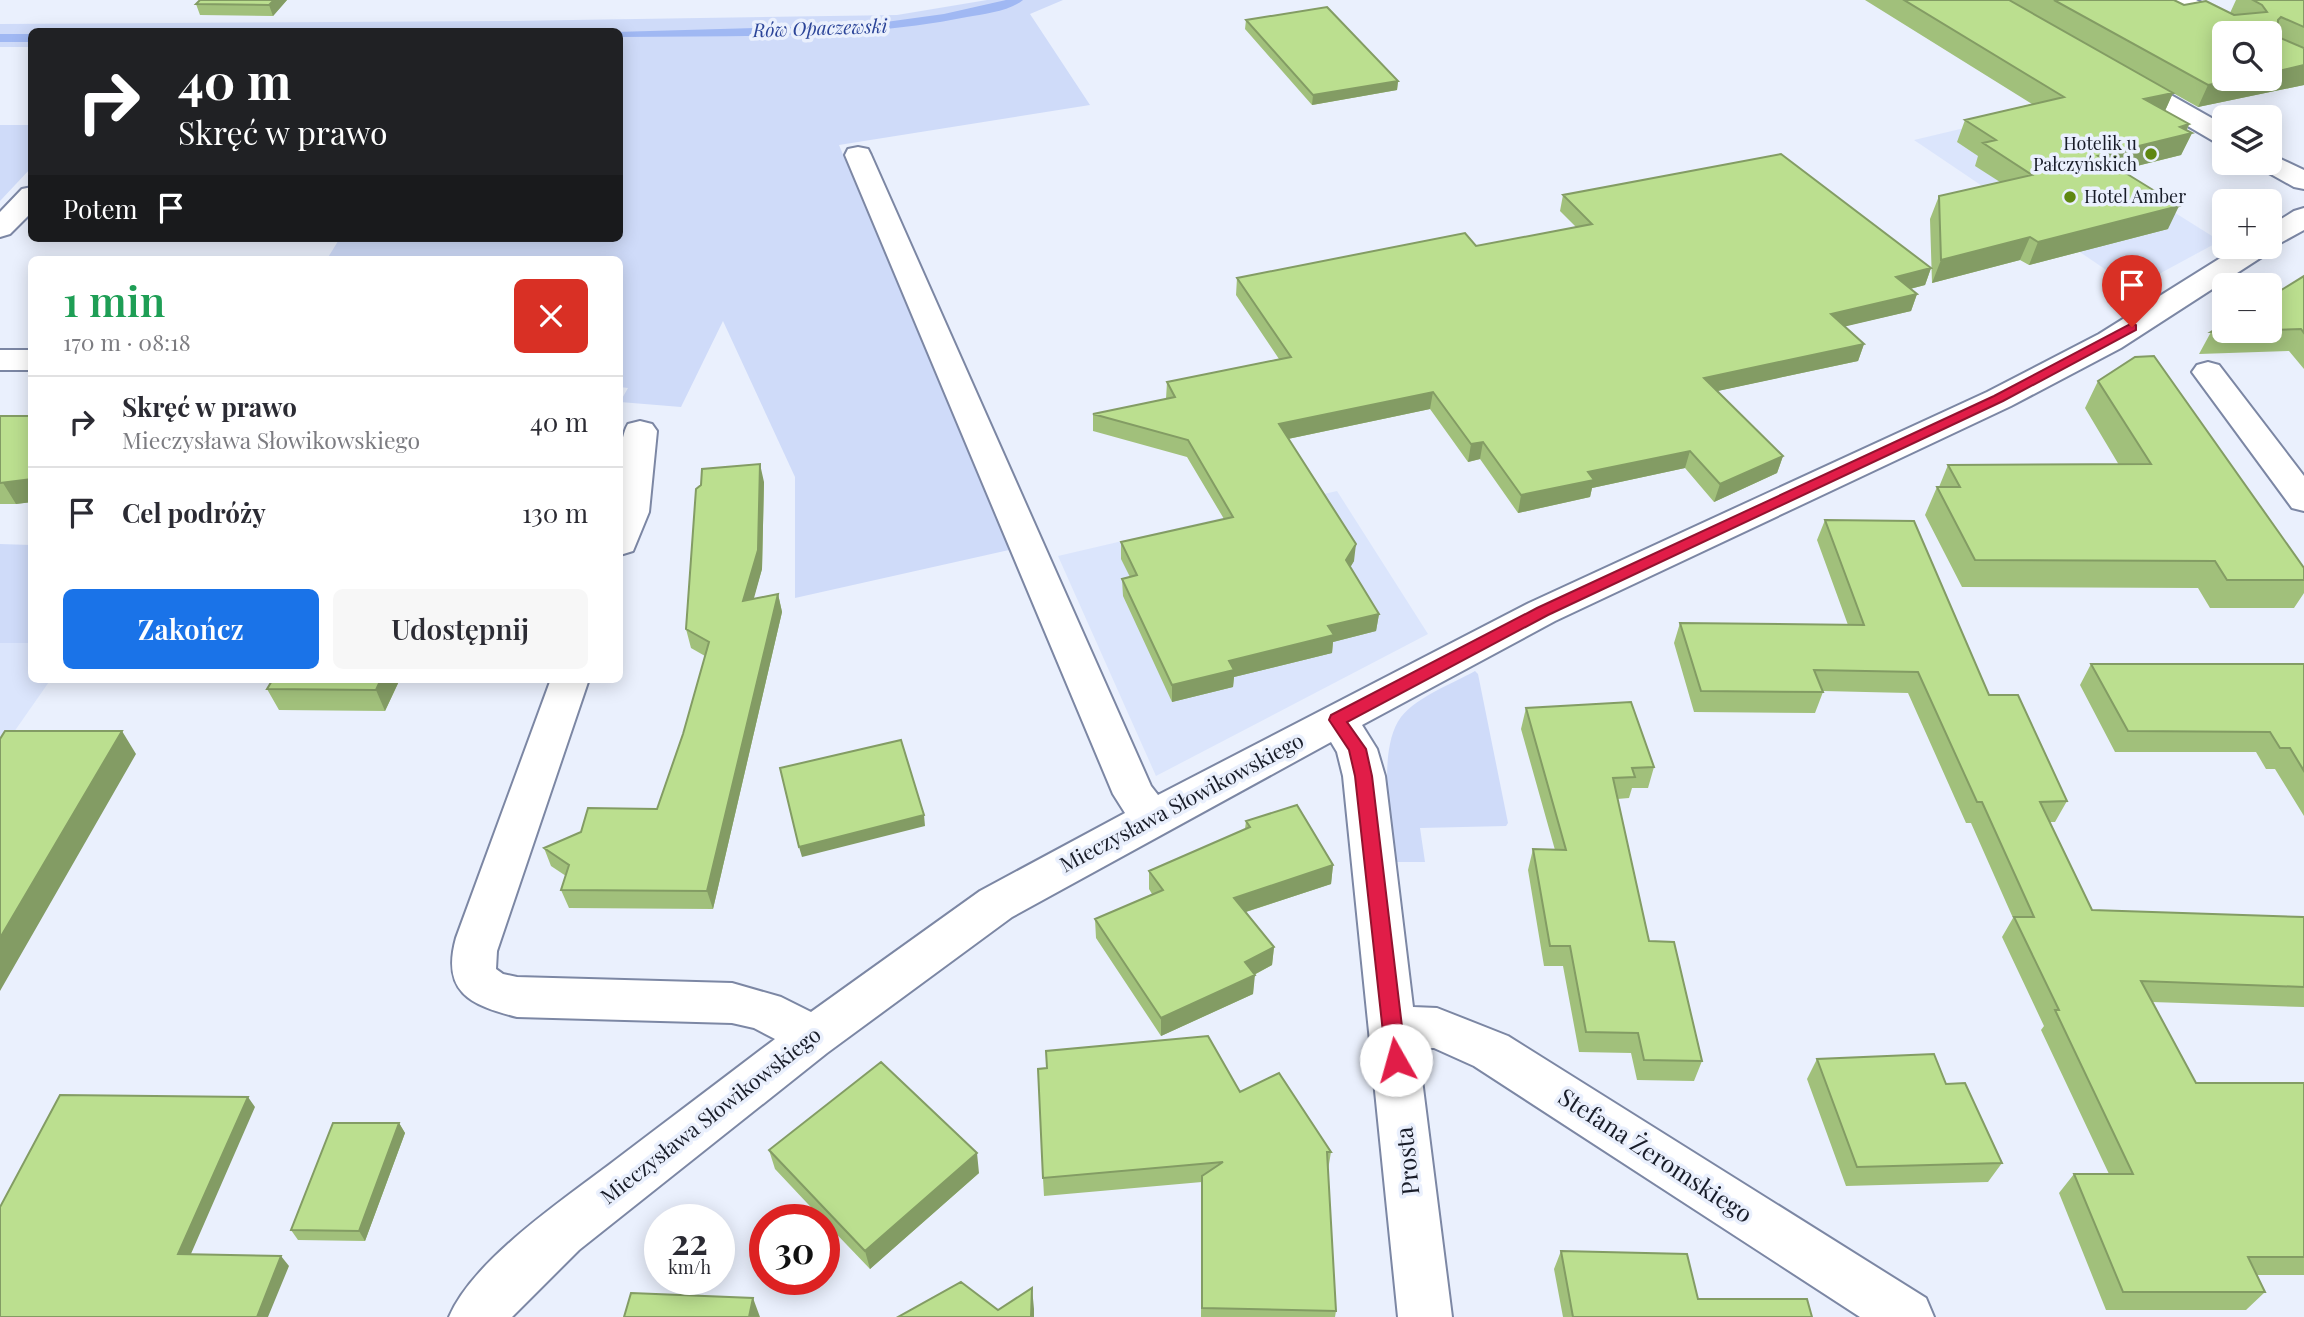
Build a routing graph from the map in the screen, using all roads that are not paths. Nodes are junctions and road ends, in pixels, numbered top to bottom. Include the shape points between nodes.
1 (2178, 0) edge
2 (2219, 21) edge
3 (2106, 68) edge
4 (2212, 129) edge
5 (858, 155) dead end
6 (2282, 169) edge
7 (2304, 181) edge
8 (28, 199) edge
9 (2304, 217) edge
10 (0, 228) edge
11 (2282, 231) edge
12 (2239, 259) edge
13 (0, 360) edge
14 (28, 360) edge
15 (2208, 372) dead end
16 (640, 431) dead end
17 (2304, 500) edge
18 (623, 535) edge
19 (569, 683) edge
20 (1337, 720) junction
21 (1152, 818) junction
22 (1392, 1027) junction
23 (810, 1039) junction
24 (476, 1317) edge
25 (1425, 1317) edge
26 (1908, 1317) edge

1 - 2 street
3 - 4 street
5 - 21 street via 1134,793
6 - 7 street
8 - 10 street
9 - 11 street
12 - 20 street, Mieczysława Słowikowskiego via 2110,341 2009,393 1542,612
13 - 14 street
15 - 17 street
16 - 18 street via 631,512
19 - 23 street via 483,922 473,956 476,981 495,993 517,997 759,1007
20 - 21 street, Mieczysława Słowikowskiego
20 - 22 street, Prosta via 1357,749 1364,776
21 - 23 street, Mieczysława Słowikowskiego via 996,904
22 - 25 street, Prosta
22 - 26 street, Stefana Żeromskiego via 1437,1028 1491,1051
23 - 24 street, Mieczysława Słowikowskiego via 561,1233

